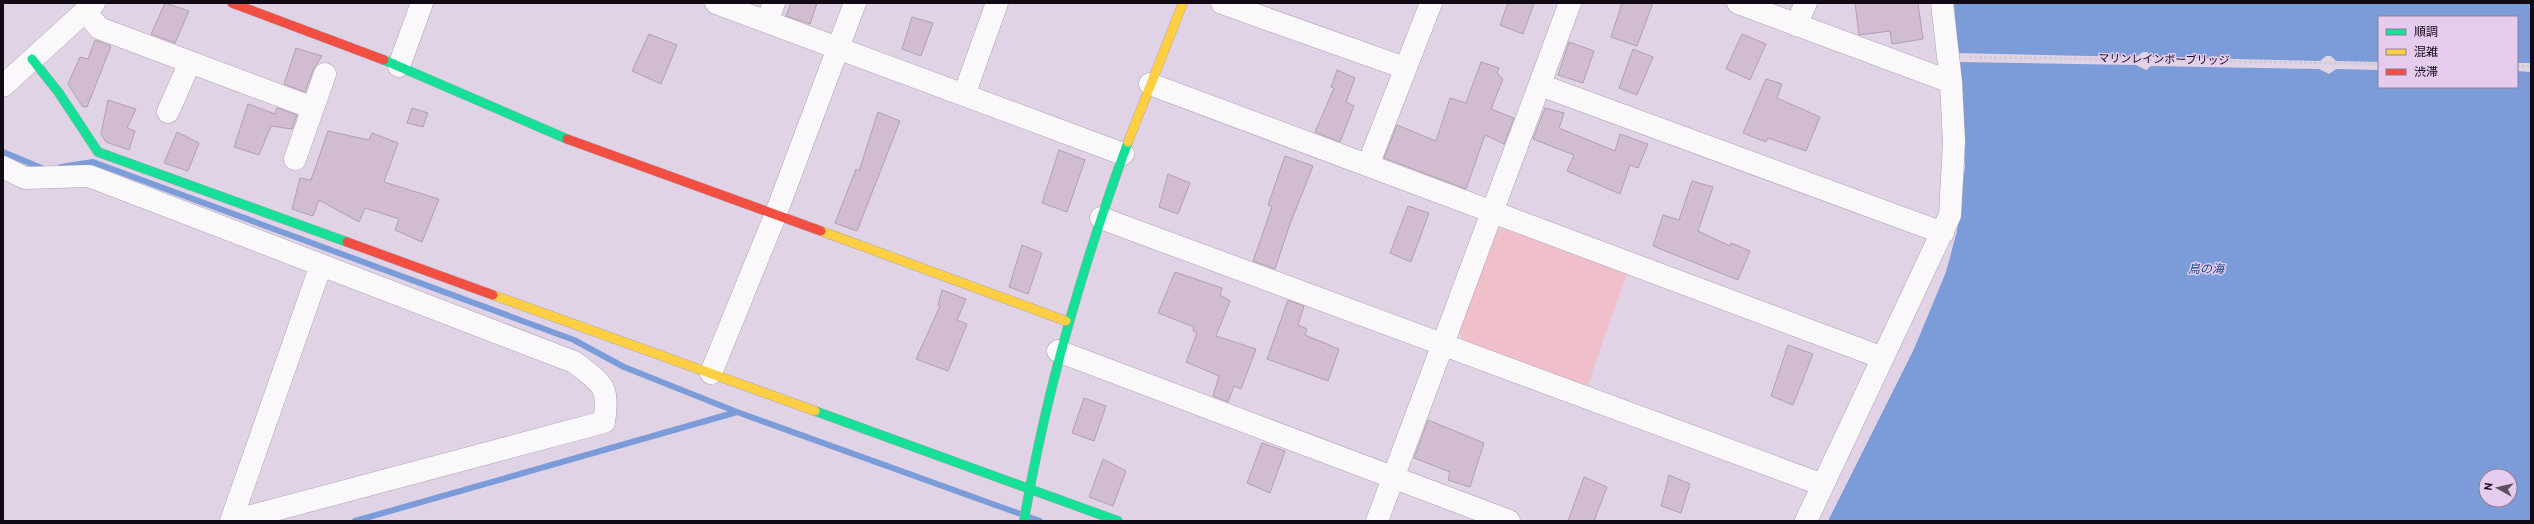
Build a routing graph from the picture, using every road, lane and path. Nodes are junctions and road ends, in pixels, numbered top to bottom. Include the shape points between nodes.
1 (232, 3) edge
2 (422, 3) edge
3 (716, 3) edge
4 (855, 3) edge
5 (997, 3) edge
6 (1183, 3) edge
7 (1222, 3) edge
8 (1430, 3) edge
9 (1570, 3) edge
10 (1738, 3) edge
11 (1806, 3) edge
12 (1942, 3) edge
13 (89, 7) edge
14 (770, 12) edge
15 (1796, 25) junction
16 (838, 48) junction
17 (1948, 57) junction
18 (32, 59) junction
19 (190, 62) junction
20 (2378, 64) edge
21 (399, 66) junction
22 (2518, 66) edge
23 (2531, 66) edge
24 (1405, 68) junction
25 (325, 74) dead end
26 (1951, 82) junction
27 (1150, 84) junction
28 (1540, 85) junction
29 (3, 86) edge
30 (964, 95) junction
31 (313, 108) junction
32 (168, 112) dead end
33 (1123, 154) junction
34 (294, 159) dead end
35 (1368, 165) junction
36 (3, 167) edge
37 (1493, 212) junction
38 (775, 216) junction
39 (1101, 218) junction
40 (1943, 233) junction
41 (321, 265) junction
42 (1066, 322) junction
43 (1443, 346) junction
44 (1058, 351) junction
45 (1883, 358) junction
46 (711, 373) junction
47 (1392, 478) junction
48 (1823, 485) junction
49 (1028, 489) junction
50 (232, 521) edge
51 (1024, 521) edge
52 (1118, 521) edge
53 (1377, 521) edge
54 (1509, 521) edge
55 (1806, 521) edge

1 - 21 street
2 - 21 street
3 - 14 street
4 - 16 street
5 - 30 street
6 - 27 street
7 - 24 street
8 - 24 street
9 - 28 street
10 - 15 street
11 - 15 street
12 - 17 street
13 - 18 street
13 - 19 street via 100,28
14 - 16 street
15 - 26 street
16 - 30 street
16 - 38 street
17 - 20 path, マリンレインボーブリッジ
17 - 26 street
18 - 29 street
18 - 46 street via 59,93 98,152
19 - 31 street
19 - 32 street
21 - 38 street via 549,132
22 - 23 path
24 - 35 street
25 - 31 street
26 - 40 street via 1954,142 1950,215
27 - 33 street
27 - 35 street
28 - 37 street
28 - 40 street
30 - 33 street
31 - 34 street
33 - 39 street
35 - 37 street
36 - 41 street via 24,178 89,176
37 - 43 street
37 - 45 street
38 - 42 street
38 - 46 street
39 - 42 street
39 - 43 street
40 - 45 street
41 - 50 street
41 - 50 street via 574,362 601,383 608,400 604,422
42 - 44 street
43 - 47 street
43 - 48 street
44 - 47 street
44 - 49 street
45 - 48 street
46 - 49 street
47 - 53 street
47 - 54 street
48 - 55 street
49 - 51 street
49 - 52 street

